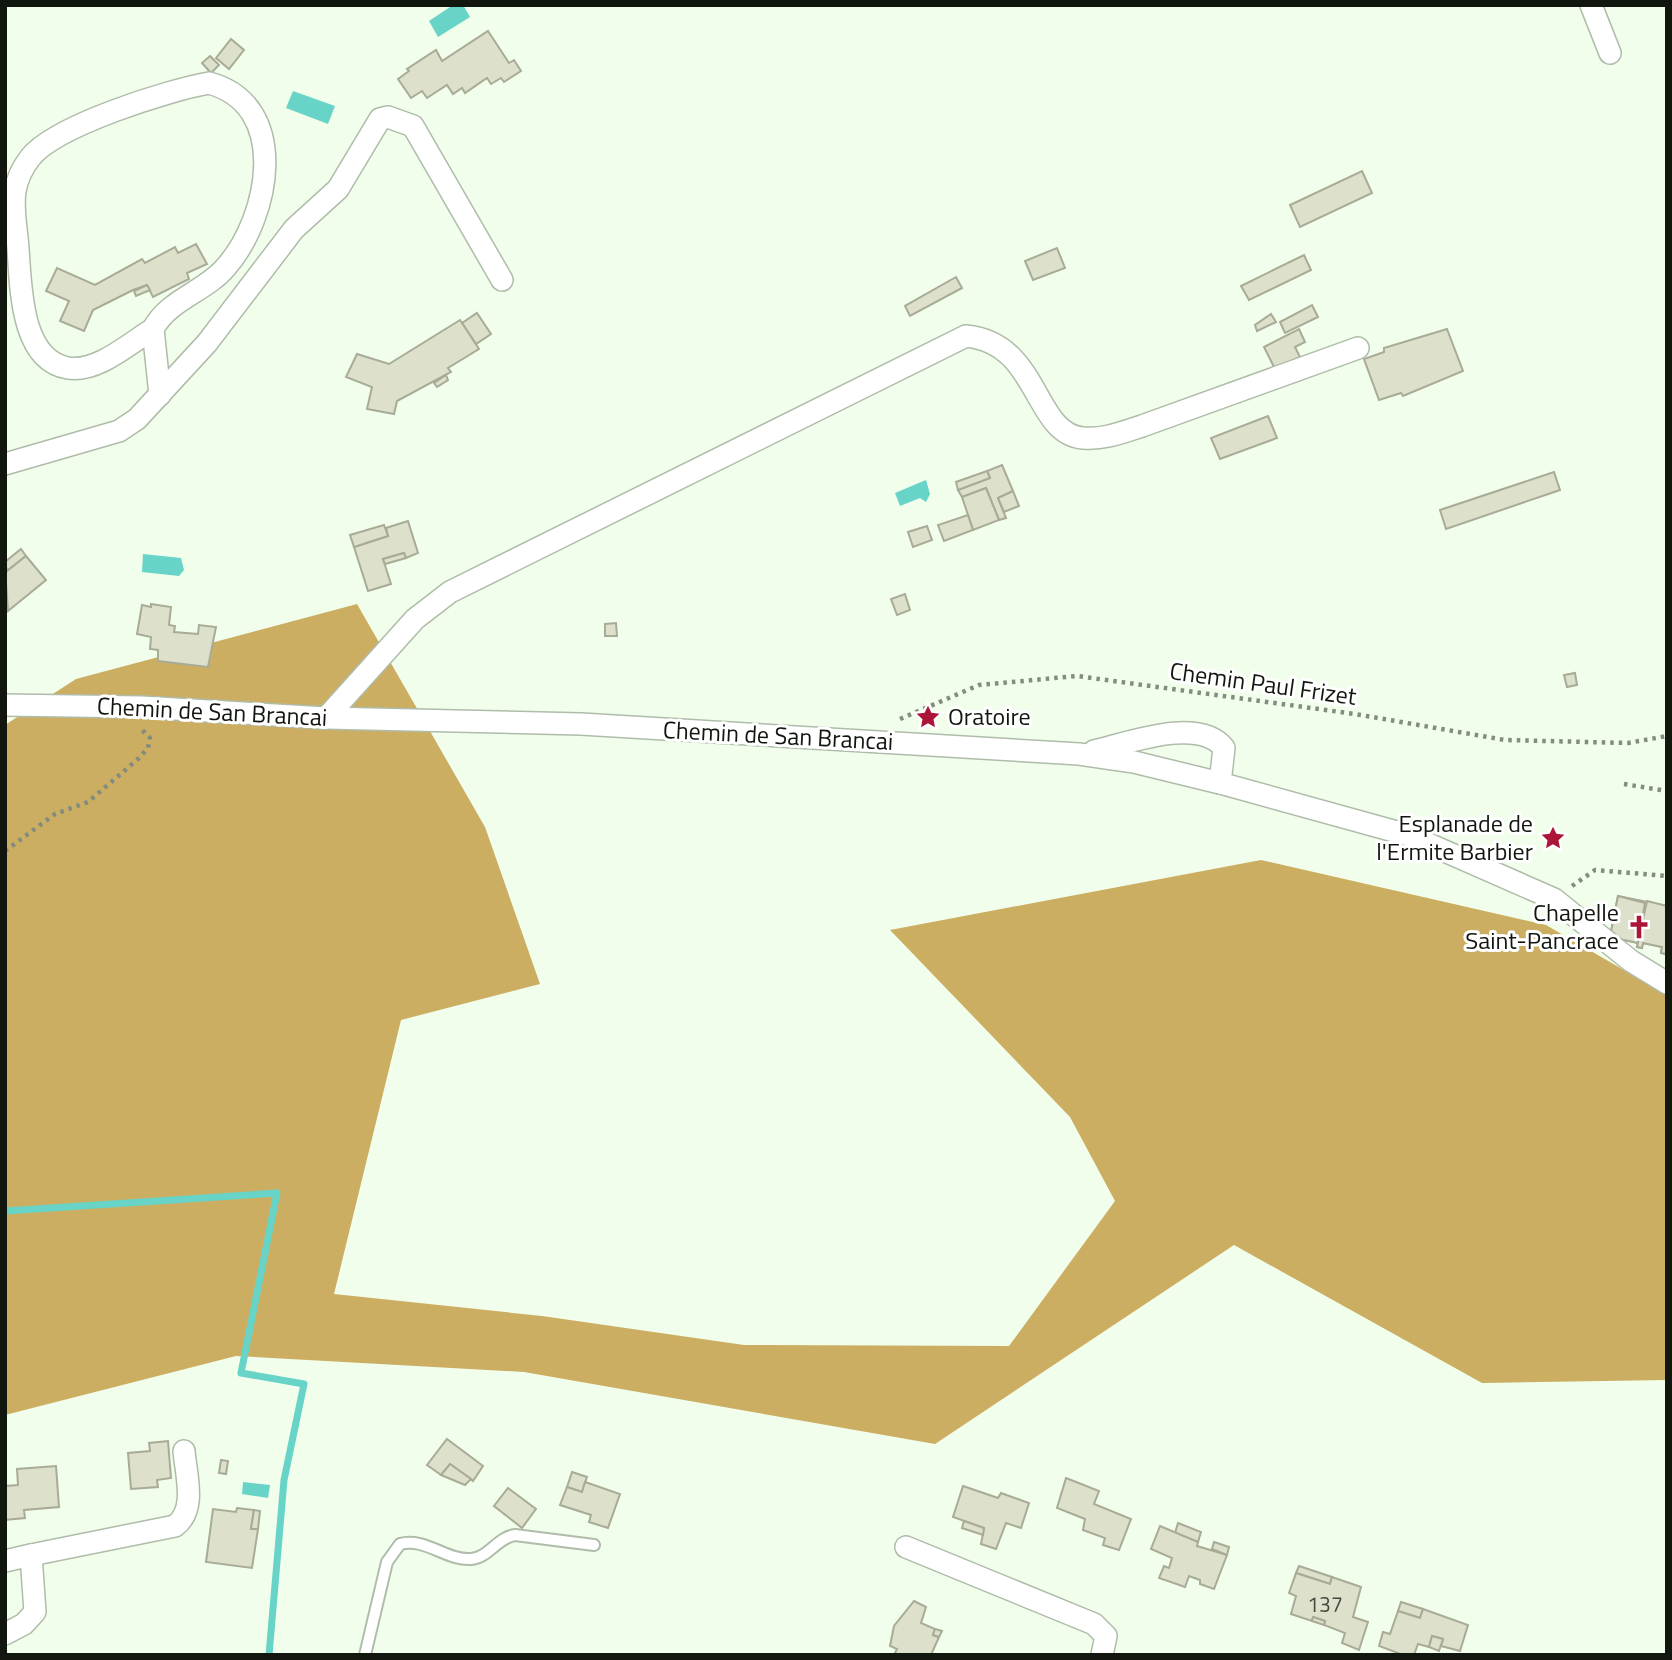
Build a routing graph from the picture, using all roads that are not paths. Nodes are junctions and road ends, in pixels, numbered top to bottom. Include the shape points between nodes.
1 (1591, 5) edge
2 (1610, 53) dead end
3 (502, 280) dead end
4 (153, 329) junction
5 (1358, 348) dead end
6 (160, 395) junction
7 (5, 464) edge
8 (5, 705) edge
9 (326, 718) junction
10 (1079, 754) junction
11 (1220, 783) junction
12 (1667, 983) edge
13 (184, 1451) dead end
14 (594, 1545) dead end
15 (906, 1547) dead end
16 (31, 1555) junction
17 (5, 1561) edge
18 (5, 1634) edge
19 (365, 1655) edge
20 (1102, 1655) edge

1 - 2 street
3 - 6 street via 413,126 388,117 380,119 346,178 279,246 207,344
4 - 4 street via 166,310 229,264 264,189 263,142 251,108 209,82 52,138 30,157 15,193 24,314 46,356 69,368 86,367
4 - 6 street
5 - 9 street via 1106,438 1081,439 1052,421 1028,376 1013,359 991,341 966,336 450,592 415,619
6 - 7 street via 119,431
8 - 9 street, Chemin de San Brancai via 121,706
9 - 10 street, Chemin de San Brancai via 581,724
10 - 11 street, Chemin de San Brancai
10 - 11 street via 1176,733 1202,733 1224,748
11 - 12 street, Chemin de San Brancai via 1408,835 1554,898 1631,961
13 - 16 street via 189,1510 175,1526
14 - 19 lane via 506,1536 470,1559 416,1543 400,1545 387,1562
15 - 20 street via 1094,1624 1106,1636
16 - 17 street
16 - 18 street via 35,1612

